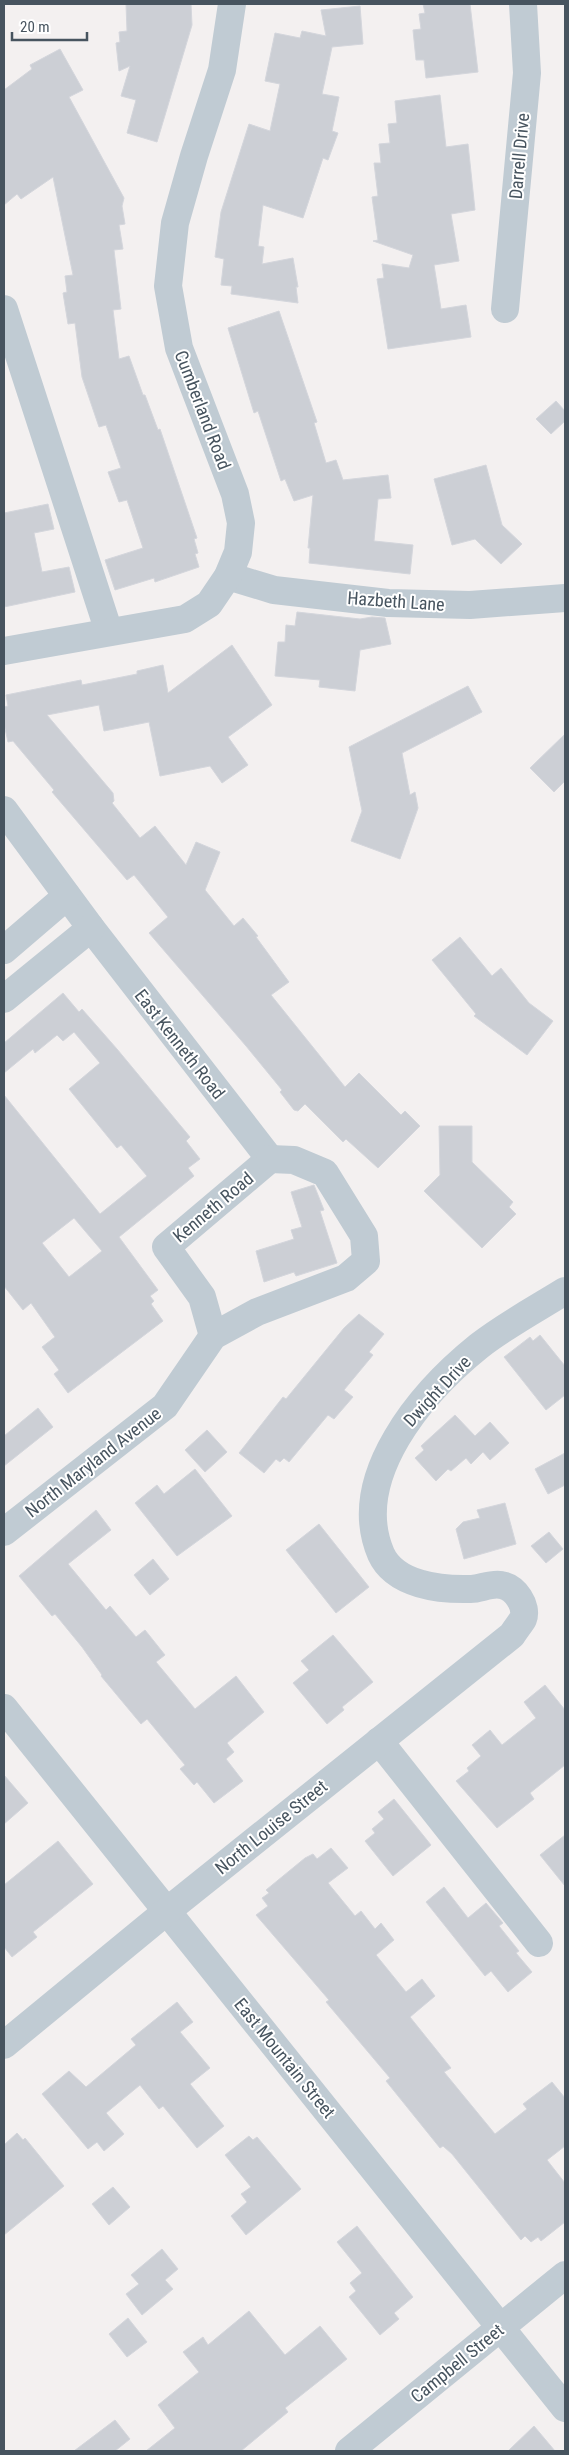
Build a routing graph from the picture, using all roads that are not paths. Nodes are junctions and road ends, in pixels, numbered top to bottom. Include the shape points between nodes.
1 (232, 4) edge
2 (523, 4) edge
3 (4, 309) edge
4 (506, 309) dead end
5 (228, 576) junction
6 (565, 598) edge
7 (108, 632) junction
8 (4, 651) edge
9 (4, 810) edge
10 (68, 896) junction
11 (91, 928) junction
12 (4, 950) edge
13 (4, 999) edge
14 (270, 1159) junction
15 (565, 1291) edge
16 (213, 1336) junction
17 (4, 1532) edge
18 (522, 1602) joint
19 (4, 1708) edge
20 (379, 1741) junction
21 (167, 1911) junction
22 (539, 1943) dead end
23 (4, 2045) edge
24 (565, 2275) edge
25 (501, 2327) junction
26 (565, 2408) edge
27 (349, 2451) edge

1 - 5 street, Cumberland Road via 222,70 176,223 168,286 179,348 235,494 240,523 238,552
2 - 4 street, Darrell Drive via 527,73
3 - 7 street
5 - 6 street, Hazbeth Lane via 274,590 388,603 470,605
5 - 7 street, Cumberland Road via 209,604 185,619
7 - 8 street, Cumberland Road
9 - 10 street, East Kenneth Road
10 - 11 street, East Kenneth Road
10 - 12 street
11 - 13 street
11 - 14 street, East Kenneth Road
14 - 16 street, Kenneth Road via 166,1247 202,1297
14 - 16 street, North Maryland Avenue via 294,1160 325,1173 364,1236 366,1261 346,1278 257,1312
15 - 18 street, Dwight Drive via 480,1346 428,1396 407,1419 380,1474 374,1498 374,1534 382,1556 394,1571 414,1584 471,1589 501,1585 514,1591
16 - 17 street, North Maryland Avenue via 165,1406
18 - 20 street, North Louise Street via 523,1618 512,1635
19 - 21 street, East Mountain Street
20 - 21 street, North Louise Street
20 - 22 street
21 - 23 street, North Louise Street
21 - 25 street, East Mountain Street
24 - 25 street, Campbell Street
25 - 26 street, East Mountain Street
25 - 27 street, Campbell Street

